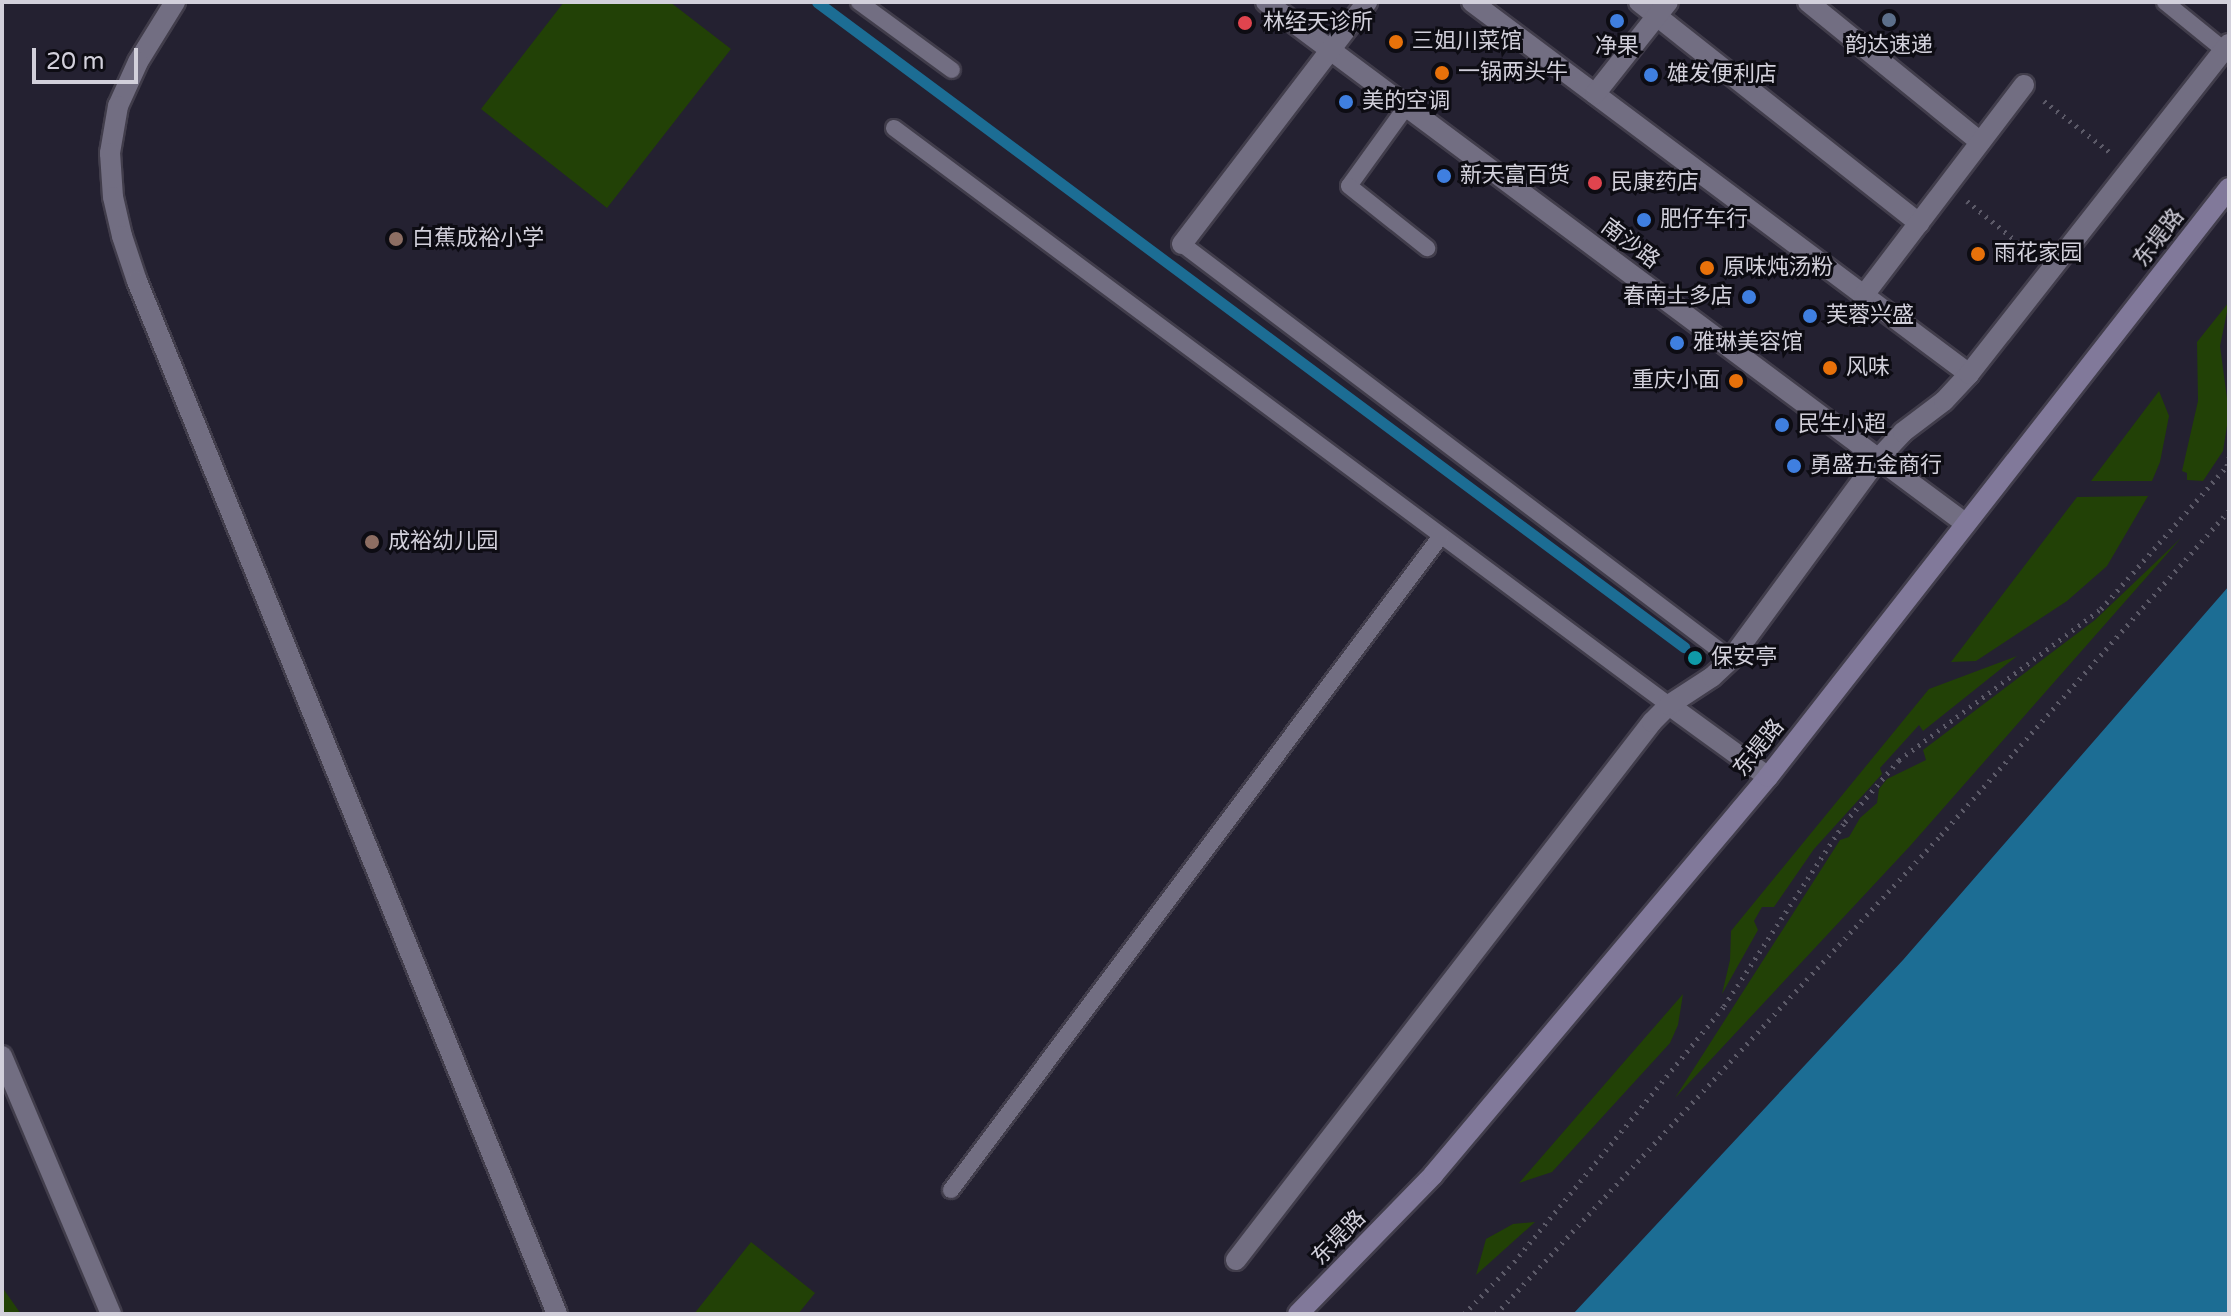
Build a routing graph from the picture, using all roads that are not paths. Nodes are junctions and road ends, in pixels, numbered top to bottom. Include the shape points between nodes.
1 (175, 2) edge
2 (859, 2) edge
3 (1266, 2) edge
4 (1367, 2) edge
5 (1472, 2) edge
6 (1639, 2) edge
7 (1808, 2) edge
8 (2165, 2) edge
9 (1662, 9) edge
10 (2226, 47) edge
11 (1330, 50) junction
12 (952, 70) dead end
13 (2024, 85) road end
14 (1595, 94) junction
15 (1406, 107) junction
16 (894, 128) dead end
17 (1980, 142) junction
18 (2229, 188) edge
19 (1919, 223) junction
20 (1182, 244) joint
21 (1427, 248) dead end
22 (1864, 295) junction
23 (1969, 374) junction
24 (1878, 459) junction
25 (1966, 524) junction
26 (1441, 536) junction
27 (1731, 659) junction
28 (1669, 705) junction
29 (1768, 777) junction
30 (2, 1056) edge
31 (951, 1190) dead end
32 (1236, 1260) dead end
33 (111, 1314) edge
34 (557, 1314) edge
35 (1298, 1314) edge

1 - 34 street via 118,106 110,153 122,236
2 - 12 lane
3 - 11 street, 南沙路
4 - 11 street
5 - 14 street
6 - 9 street
7 - 17 street
8 - 10 lane
9 - 14 street
9 - 19 street
10 - 23 street
11 - 15 street, 南沙路
11 - 20 street
13 - 17 street
14 - 22 street
15 - 21 lane via 1349,186
15 - 24 street, 南沙路
16 - 26 lane
17 - 19 street
18 - 25 main road, 东堤路
19 - 22 street
20 - 27 lane
22 - 23 street
23 - 24 street
24 - 25 street, 南沙路
24 - 27 street
25 - 29 main road, 东堤路
26 - 28 lane
26 - 31 lane
27 - 28 street
28 - 29 street
28 - 32 street
29 - 35 main road, 东堤路 via 1433,1175
30 - 33 street

